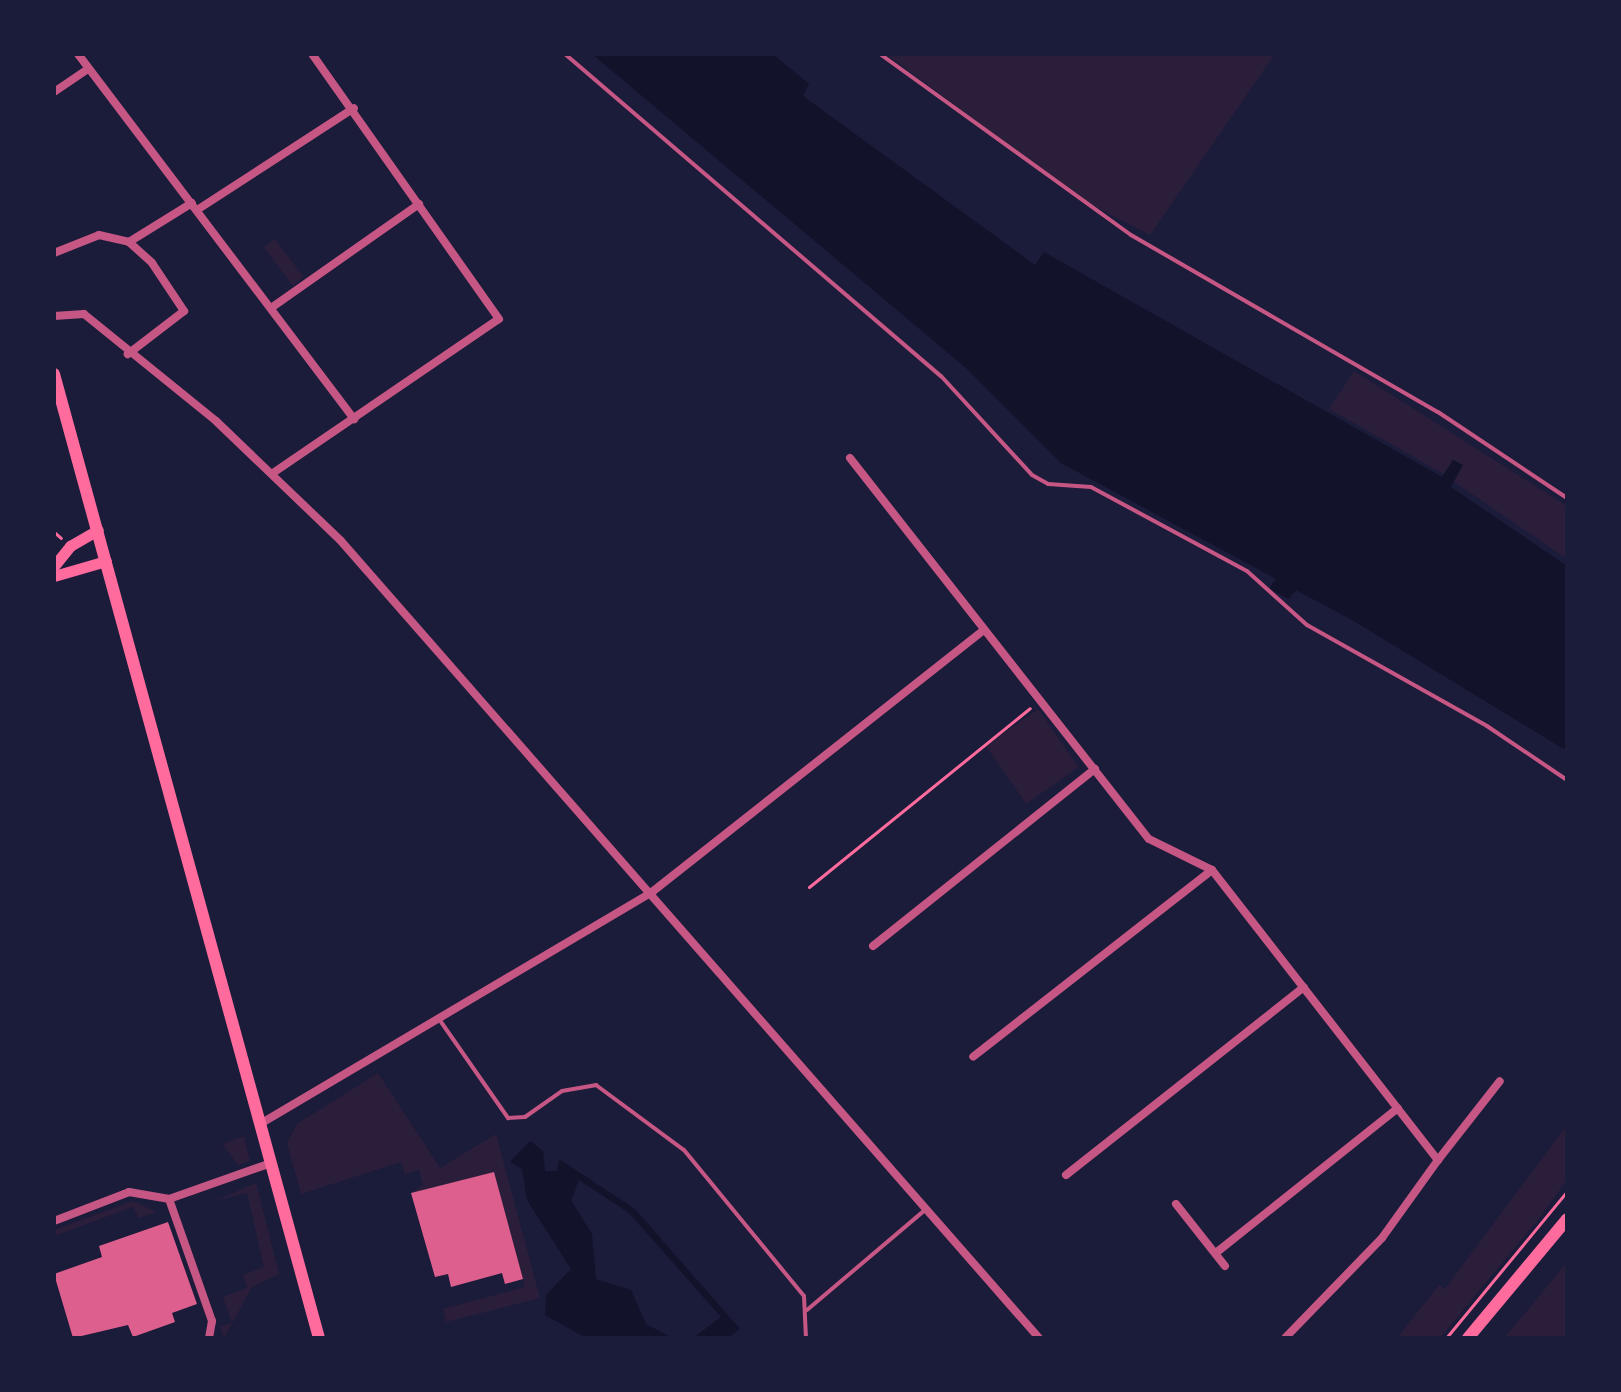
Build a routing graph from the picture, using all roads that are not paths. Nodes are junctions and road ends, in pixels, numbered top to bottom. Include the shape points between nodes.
1 (78, 54) edge
2 (312, 54) edge
3 (565, 54) edge
4 (880, 54) edge
5 (88, 69) junction
6 (54, 92) edge
7 (354, 108) junction
8 (419, 204) junction
9 (194, 207) junction
10 (129, 242) junction
11 (54, 253) edge
12 (271, 308) junction
13 (54, 316) edge
14 (128, 354) junction
15 (54, 374) edge
16 (354, 419) junction
17 (850, 458) dead end
18 (273, 473) junction
19 (1567, 498) edge
20 (98, 530) junction
21 (106, 561) junction
22 (54, 566) edge
23 (54, 576) edge
24 (984, 630) junction
25 (1095, 769) junction
26 (1567, 780) edge
27 (1212, 870) junction
28 (652, 892) junction
29 (873, 946) dead end
30 (1304, 987) junction
31 (439, 1019) junction
32 (973, 1057) dead end
33 (1500, 1081) dead end
34 (1398, 1108) junction
35 (260, 1124) junction
36 (1438, 1160) junction
37 (271, 1163) junction
38 (1066, 1175) dead end
39 (169, 1199) junction
40 (1176, 1204) dead end
41 (928, 1207) junction
42 (1567, 1219) edge
43 (54, 1221) edge
44 (1217, 1252) junction
45 (1225, 1266) dead end
46 (807, 1310) junction
47 (1470, 1336) edge
48 (209, 1338) edge
49 (319, 1338) edge
50 (806, 1338) edge
51 (1039, 1338) edge
52 (1285, 1338) edge

1 - 5 street
2 - 7 street
3 - 26 lane via 941,376 1032,475 1048,484 1091,487 1247,571 1307,625 1487,726
4 - 19 lane via 1131,235 1438,412
5 - 6 street
5 - 9 street
7 - 8 street
7 - 9 street
8 - 12 street
8 - 16 street via 499,319
9 - 10 street
9 - 12 street
10 - 11 street via 93,235
10 - 14 street via 184,311
12 - 16 street
13 - 14 street via 80,312
14 - 18 street
15 - 20 main road
16 - 18 street
17 - 24 street
18 - 28 street via 479,692
20 - 21 main road
20 - 22 main road via 70,546
21 - 23 main road
21 - 35 main road
24 - 25 street
24 - 28 street
25 - 27 street via 1149,839
25 - 29 street
27 - 30 street
27 - 32 street
28 - 31 street
28 - 41 street
30 - 34 street
30 - 38 street
31 - 35 street
31 - 46 lane via 508,1118 525,1117 581,1085 611,1090 689,1157
33 - 36 street
34 - 36 street
34 - 44 street
35 - 37 main road
36 - 52 street via 1382,1238
37 - 39 street
37 - 49 main road
39 - 43 street via 129,1192
39 - 48 street via 212,1321
40 - 44 street
41 - 46 lane
41 - 51 street
42 - 47 main road
44 - 45 street
46 - 50 lane

